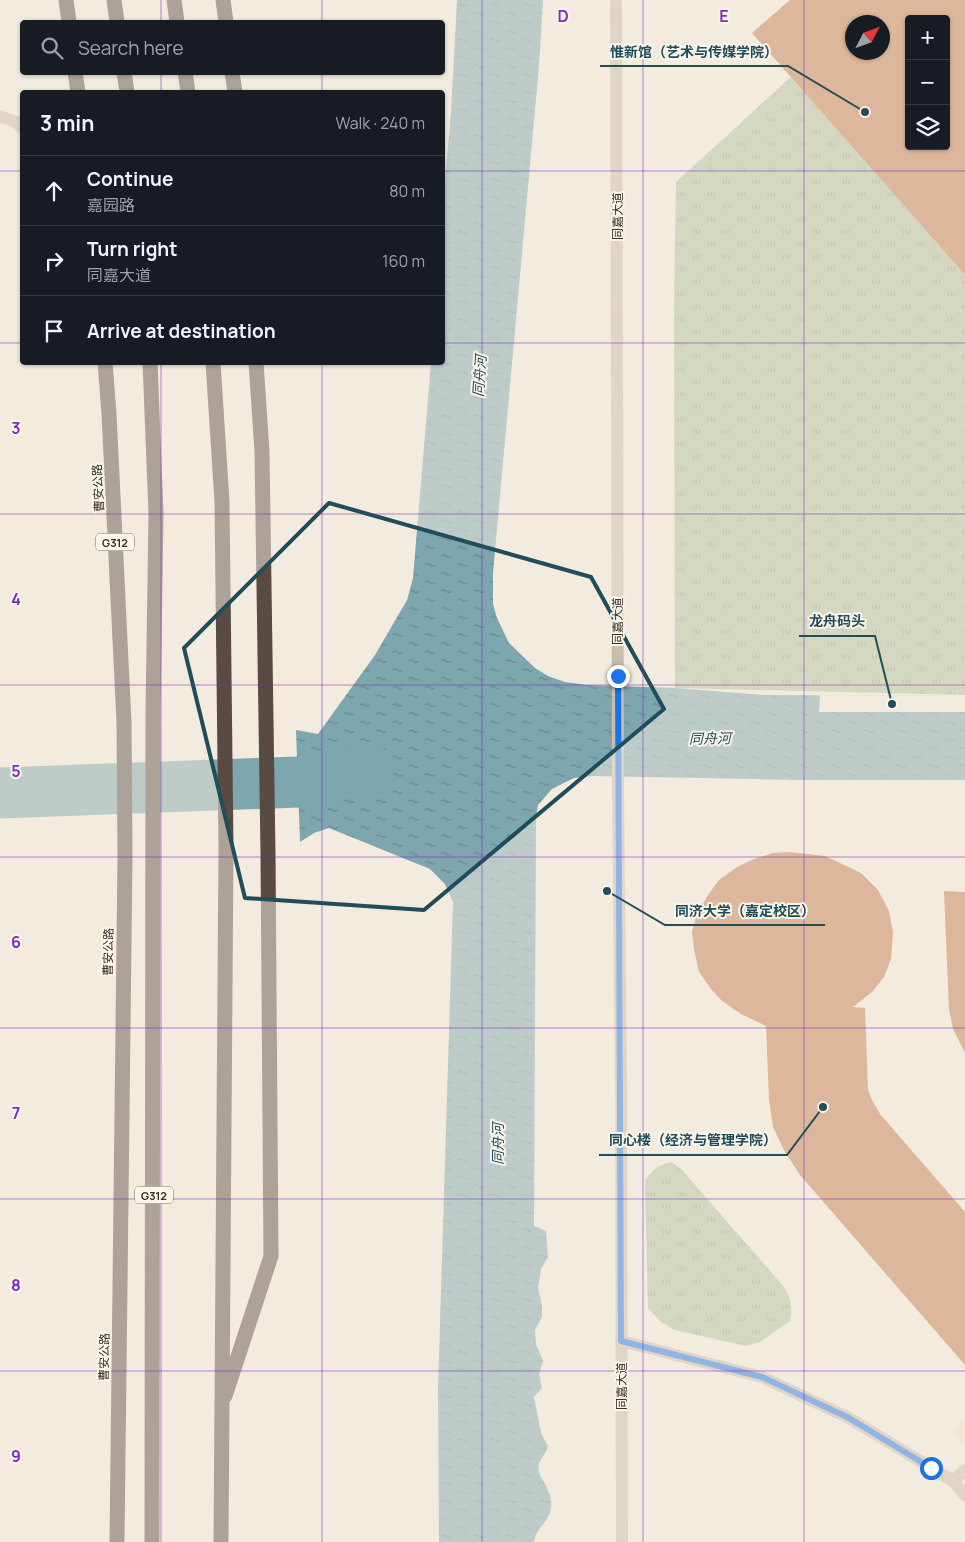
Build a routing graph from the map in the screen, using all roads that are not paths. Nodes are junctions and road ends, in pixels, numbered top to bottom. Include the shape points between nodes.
1 (66, 0) edge
2 (114, 0) edge
3 (174, 0) edge
4 (223, 0) edge
5 (616, 0) edge
6 (69, 20) edge
7 (117, 20) edge
8 (177, 20) edge
9 (226, 20) edge
10 (75, 75) edge
11 (124, 75) edge
12 (185, 75) edge
13 (232, 75) edge
14 (78, 90) edge
15 (127, 90) edge
16 (188, 90) edge
17 (235, 90) edge
18 (0, 116) edge
19 (20, 126) edge
20 (105, 365) edge
21 (150, 365) edge
22 (213, 365) edge
23 (256, 365) edge
24 (621, 1341) junction
25 (221, 1409) junction
26 (965, 1470) edge
27 (953, 1481) junction
28 (965, 1495) edge
29 (117, 1542) edge
30 (152, 1542) edge
31 (221, 1542) edge
32 (622, 1542) edge

1 - 6 highway
2 - 7 highway
3 - 8 highway
4 - 9 highway
5 - 24 street, 同嘉大道
10 - 14 highway
11 - 15 highway
12 - 16 highway
13 - 17 highway
18 - 19 street
20 - 29 highway, 曹安公路 / G312 via 124,722
21 - 30 highway, G312 via 156,513
22 - 25 highway via 222,502 225,710
23 - 25 highway via 262,452 271,1256
24 - 27 street via 762,1377 849,1418
24 - 32 street, 同嘉大道
25 - 31 highway
26 - 27 street
27 - 28 street

